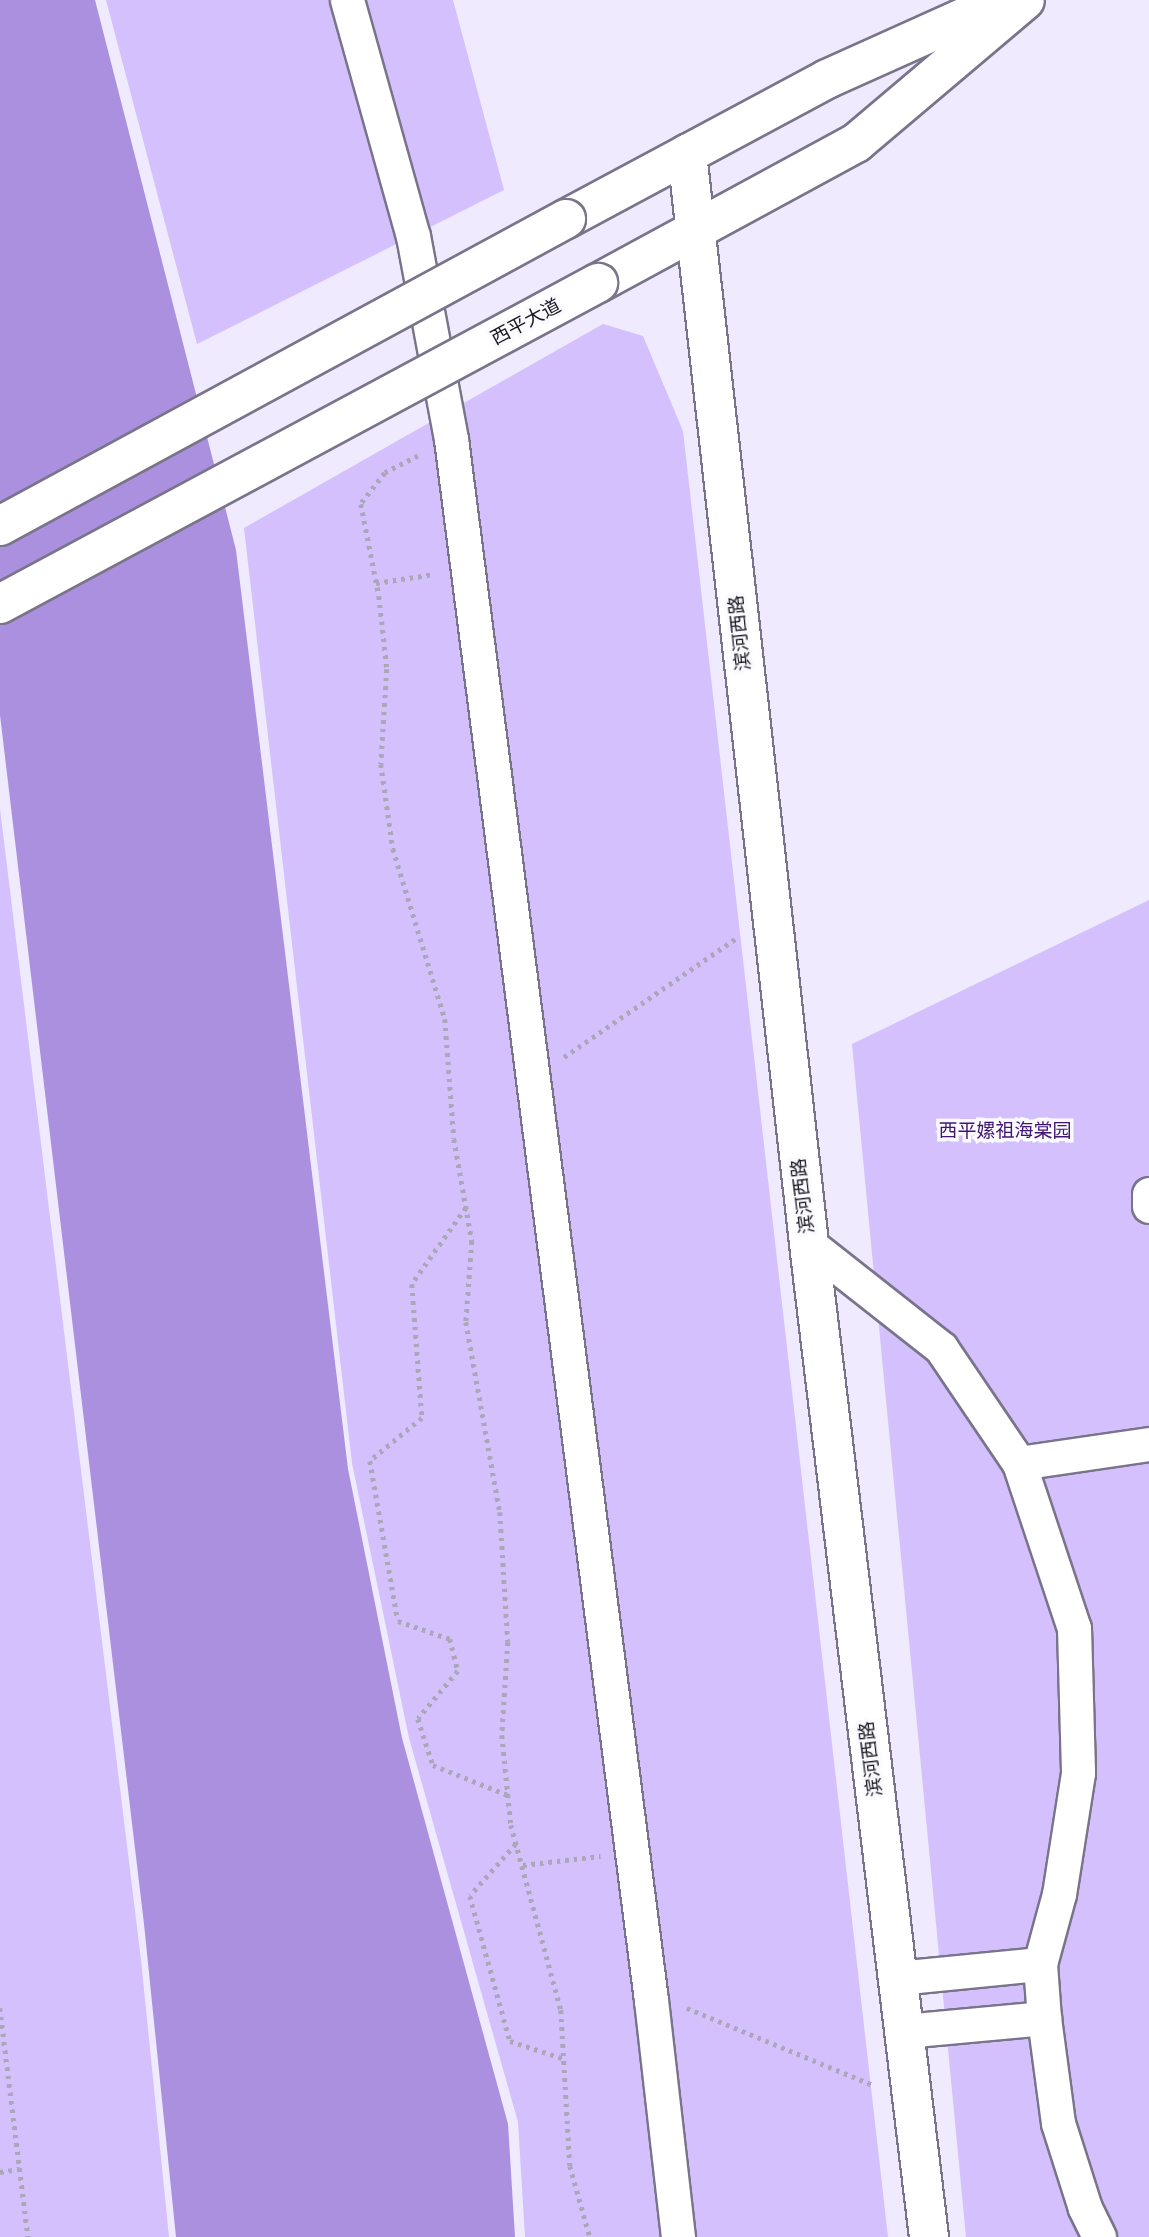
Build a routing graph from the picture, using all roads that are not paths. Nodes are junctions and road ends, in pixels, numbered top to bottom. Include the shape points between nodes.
1 (347, 0) edge
2 (1003, 0) edge
3 (1025, 0) edge
4 (687, 154) junction
5 (696, 230) junction
6 (0, 526) edge
7 (0, 604) edge
8 (1149, 1194) edge
9 (1149, 1206) edge
10 (809, 1244) junction
11 (1149, 1444) edge
12 (1018, 1463) junction
13 (1040, 1964) junction
14 (897, 1978) junction
15 (1044, 2018) junction
16 (904, 2031) junction
17 (678, 2237) edge
18 (929, 2237) edge
19 (1099, 2237) edge

1 - 17 street via 413,236 451,439
2 - 4 main road via 827,79
3 - 5 main road, 西平大道 via 856,143
4 - 5 main road, 滨河西路
4 - 6 main road, bridge
5 - 7 main road, 西平大道, bridge
5 - 10 main road, 滨河西路
8 - 9 street
10 - 12 street via 941,1348
10 - 14 main road, 滨河西路
11 - 12 street
12 - 13 street via 1074,1628 1078,1773 1059,1894
13 - 14 street
13 - 15 street
14 - 16 main road, 滨河西路
15 - 16 street
15 - 19 street via 1058,2123
16 - 18 main road, 滨河西路

